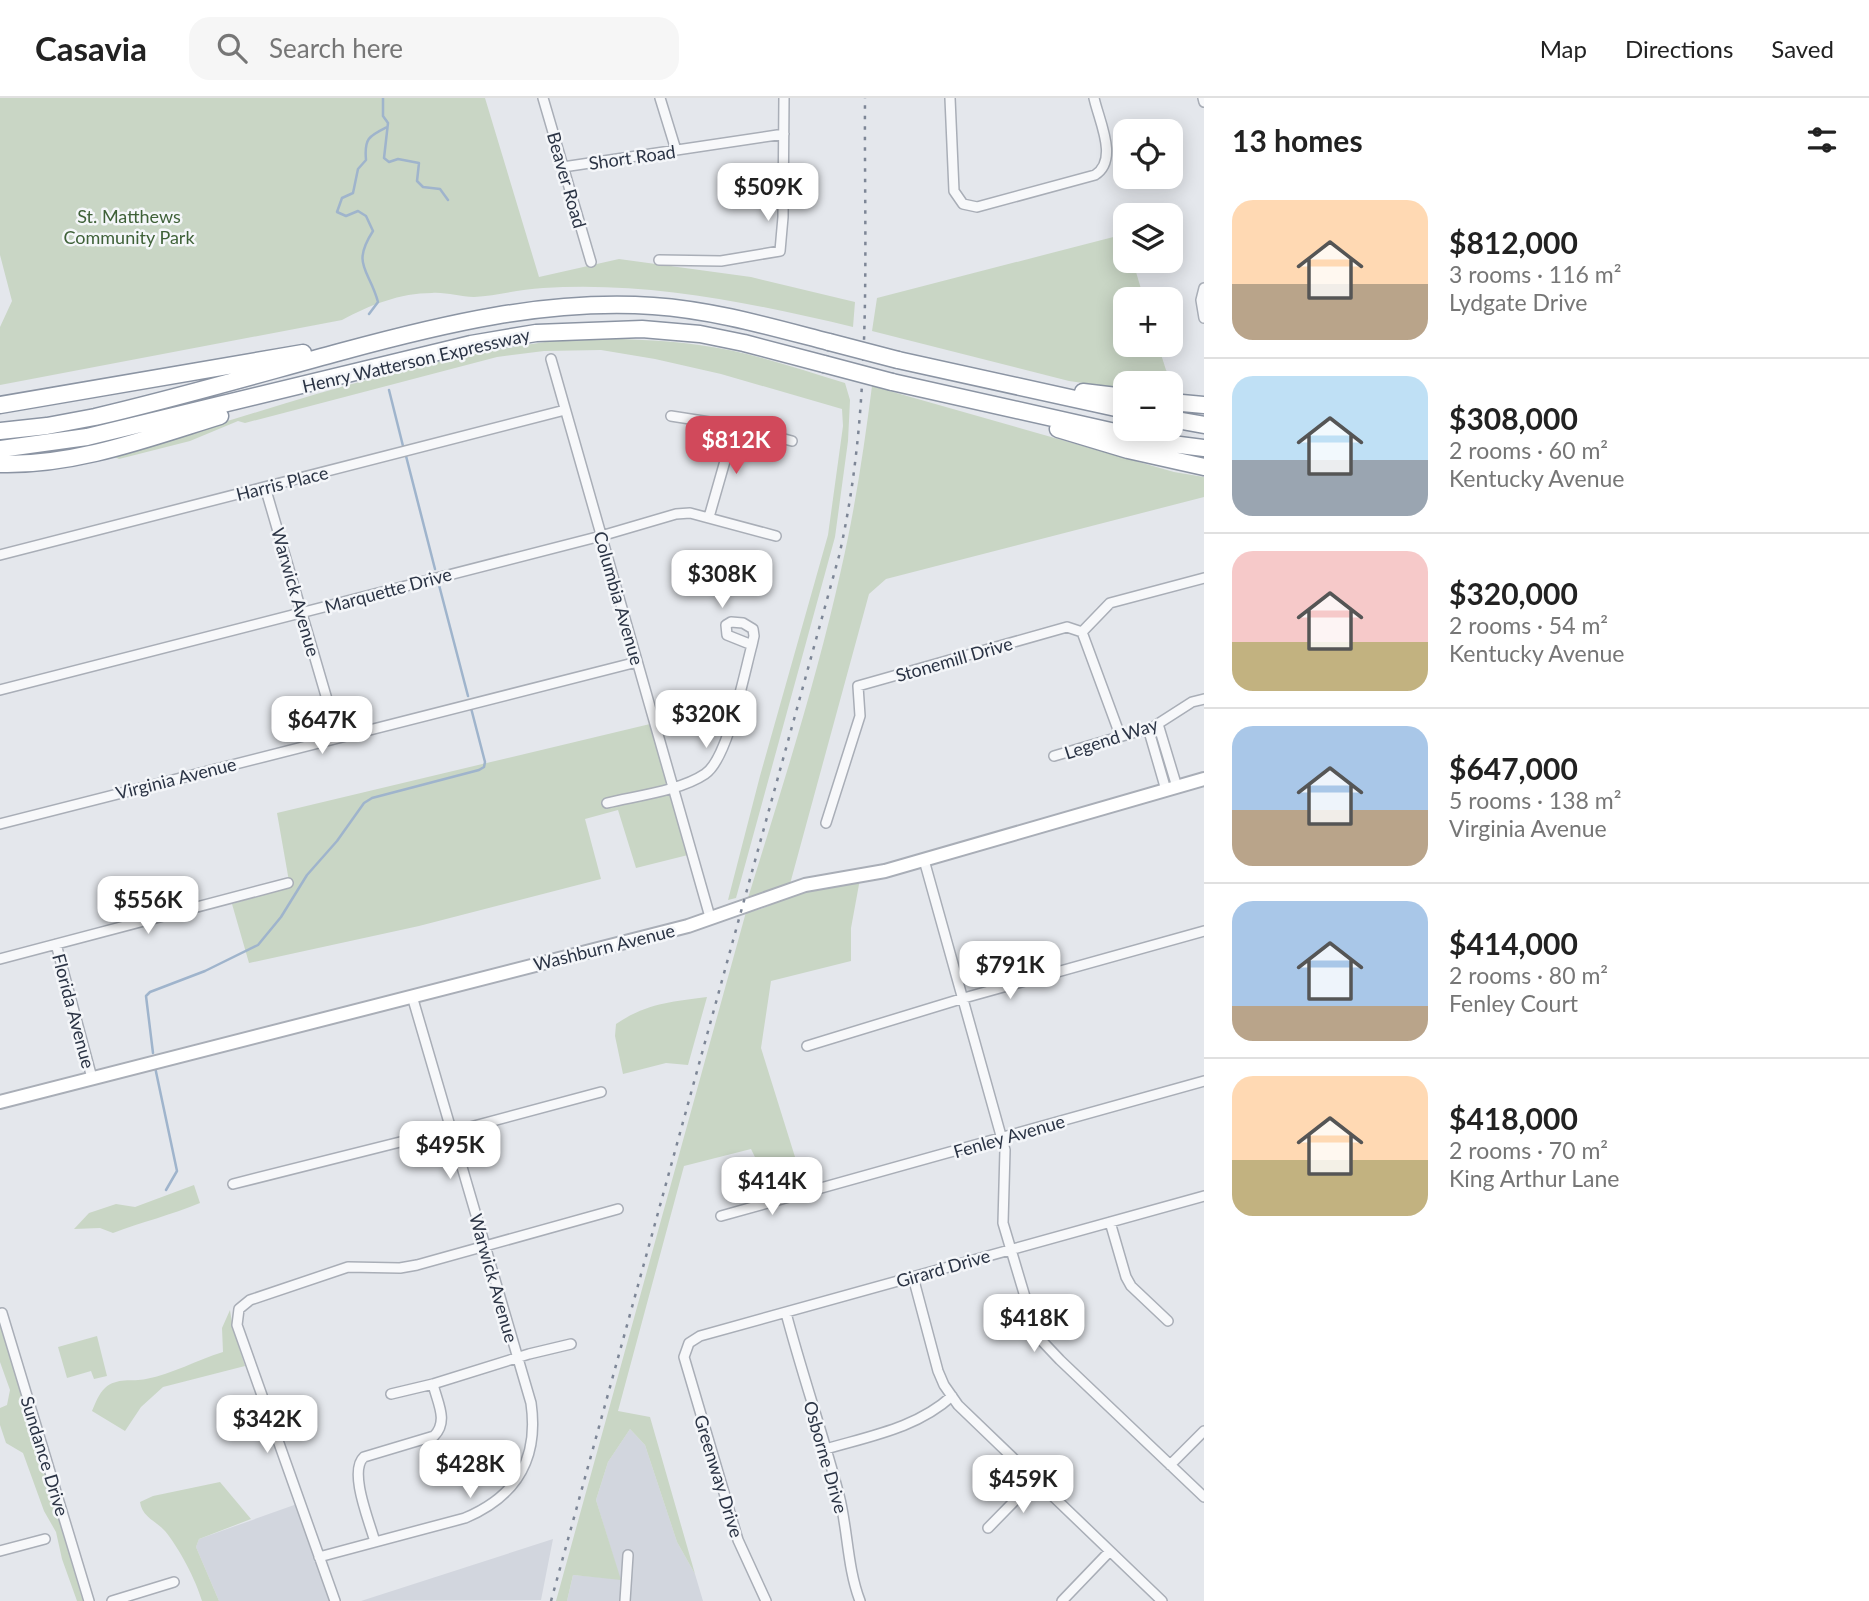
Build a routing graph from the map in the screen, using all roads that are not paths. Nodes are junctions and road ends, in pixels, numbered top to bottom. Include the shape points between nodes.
1 (543, 98) edge
2 (660, 98) edge
3 (784, 98) edge
4 (950, 98) edge
5 (1094, 98) edge
6 (784, 134) junction
7 (676, 150) junction
8 (563, 167) junction
9 (659, 260) dead end
10 (590, 262) dead end
11 (1204, 288) edge
12 (1204, 318) edge
13 (391, 338) junction
14 (551, 359) dead end
15 (383, 367) junction
16 (953, 372) junction
17 (949, 395) junction
18 (1113, 395) edge
19 (1183, 403) edge
20 (0, 405) edge
21 (1204, 405) edge
22 (1113, 407) edge
23 (565, 410) junction
24 (671, 416) dead end
25 (1183, 421) edge
26 (1204, 425) edge
27 (735, 426) junction
28 (0, 431) edge
29 (792, 441) dead end
30 (1204, 448) edge
31 (0, 449) edge
32 (0, 464) edge
33 (1204, 467) edge
34 (265, 487) junction
35 (709, 517) junction
36 (601, 536) junction
37 (776, 536) dead end
38 (0, 555) edge
39 (1204, 578) edge
40 (303, 613) junction
41 (1082, 632) junction
42 (752, 645) dead end
43 (637, 662) junction
44 (0, 690) edge
45 (1204, 699) edge
46 (1153, 727) junction
47 (1120, 735) junction
48 (338, 737) junction
49 (1054, 756) dead end
50 (1204, 779) edge
51 (673, 787) junction
52 (1171, 789) junction
53 (607, 803) dead end
54 (825, 823) dead end
55 (0, 824) edge
56 (924, 860) junction
57 (288, 883) dead end
58 (710, 918) junction
59 (1204, 931) edge
60 (56, 944) junction
61 (0, 958) edge
62 (412, 996) junction
63 (964, 998) junction
64 (807, 1046) dead end
65 (92, 1078) junction
66 (1204, 1081) edge
67 (601, 1091) dead end
68 (0, 1102) edge
69 (451, 1130) junction
70 (1002, 1138) junction
71 (233, 1184) dead end
72 (1204, 1196) edge
73 (618, 1209) dead end
74 (721, 1216) dead end
75 (1110, 1222) junction
76 (485, 1247) junction
77 (1010, 1249) junction
78 (913, 1277) junction
79 (786, 1313) junction
80 (0, 1314) edge
81 (1168, 1321) dead end
82 (571, 1345) dead end
83 (686, 1348) joint
84 (518, 1358) junction
85 (433, 1384) junction
86 (391, 1394) dead end
87 (951, 1396) junction
88 (1204, 1431) edge
89 (826, 1449) junction
90 (1170, 1465) junction
91 (1036, 1479) junction
92 (1204, 1497) edge
93 (988, 1528) dead end
94 (44, 1539) dead end
95 (375, 1542) junction
96 (0, 1551) edge
97 (1110, 1551) junction
98 (628, 1555) dead end
99 (319, 1557) junction
100 (174, 1582) dead end
101 (89, 1601) edge
102 (112, 1601) edge
103 (335, 1601) edge
104 (625, 1601) edge
105 (766, 1601) edge
106 (860, 1601) edge
107 (1062, 1601) edge
108 (1161, 1601) edge

1 - 8 street, Beaver Road
2 - 7 street
3 - 6 street
4 - 5 street via 954,191 964,204 976,207 1100,172 1108,156
6 - 7 street, Short Road
6 - 9 street via 780,251 721,261
7 - 8 street, Short Road
8 - 10 street, Beaver Road
11 - 12 street
13 - 16 highway, Henry Watterson Expressway, bridge via 501,314 563,307 654,306 719,315
13 - 20 highway
13 - 28 highway, Henry Watterson Expressway via 113,413
14 - 23 street, Columbia Avenue
15 - 17 highway, Henry Watterson Expressway, bridge via 514,336 642,329 744,342
15 - 31 highway, Henry Watterson Expressway via 87,438
15 - 32 highway via 102,451 25,465
16 - 18 highway
16 - 22 highway, Henry Watterson Expressway
17 - 30 highway, Henry Watterson Expressway
17 - 33 highway via 1128,450
19 - 21 highway
23 - 34 street, Harris Place
23 - 36 street, Columbia Avenue
24 - 27 street
25 - 26 highway
27 - 29 street
27 - 35 street
34 - 38 street, Harris Place
34 - 40 street, Warwick Avenue
35 - 36 street, Marquette Drive via 676,514
35 - 37 street, Marquette Drive
36 - 40 street, Marquette Drive
36 - 43 street, Columbia Avenue
39 - 41 street via 1110,603
40 - 44 street, Marquette Drive
40 - 48 street, Warwick Avenue
41 - 47 street
41 - 54 street, Stonemill Drive via 1067,627 858,686 860,716
42 - 51 street via 716,764 702,776
43 - 48 street, Virginia Avenue
43 - 51 street, Columbia Avenue
45 - 46 street, Legend Way
46 - 47 street, Legend Way
46 - 52 street
47 - 49 street, Legend Way
48 - 55 street, Virginia Avenue
50 - 52 street, Washburn Avenue
51 - 53 street
51 - 58 street, Columbia Avenue
52 - 56 street, Washburn Avenue
56 - 58 street, Washburn Avenue via 810,883
56 - 63 street
57 - 60 street
58 - 62 street, Washburn Avenue
59 - 63 street
60 - 61 street
60 - 65 street, Florida Avenue
62 - 65 street, Washburn Avenue
62 - 69 street, Warwick Avenue
63 - 64 street
63 - 70 street
65 - 68 street, Washburn Avenue
66 - 70 street, Fenley Avenue
67 - 69 street
69 - 71 street
69 - 76 street, Warwick Avenue
70 - 74 street, Fenley Avenue
70 - 77 street via 1006,1164 1003,1223
72 - 75 street, Girard Drive
73 - 76 street
75 - 77 street, Girard Drive
75 - 81 street via 1131,1286
76 - 84 street, Warwick Avenue
76 - 99 street via 408,1267 348,1267 250,1300 239,1309 237,1325
77 - 78 street, Girard Drive
77 - 90 street via 1042,1341
78 - 79 street, Girard Drive
78 - 87 street via 934,1358
79 - 83 street, Girard Drive via 694,1338
79 - 89 street, Osborne Drive
80 - 101 street, Sundance Drive
82 - 84 street
83 - 105 street, Greenway Drive via 684,1357 731,1519
84 - 85 street
84 - 95 street, Warwick Avenue via 534,1420 527,1462 515,1482 498,1501 466,1518
85 - 86 street
85 - 95 street via 442,1417 438,1433 364,1457 358,1463 356,1475
87 - 89 street via 929,1415 909,1424
87 - 91 street
88 - 90 street
89 - 106 street, Osborne Drive
90 - 92 street
91 - 93 street
91 - 97 street
94 - 96 street
95 - 99 street, Warwick Avenue
97 - 107 street
97 - 108 street
98 - 104 street
99 - 103 street
100 - 102 street

